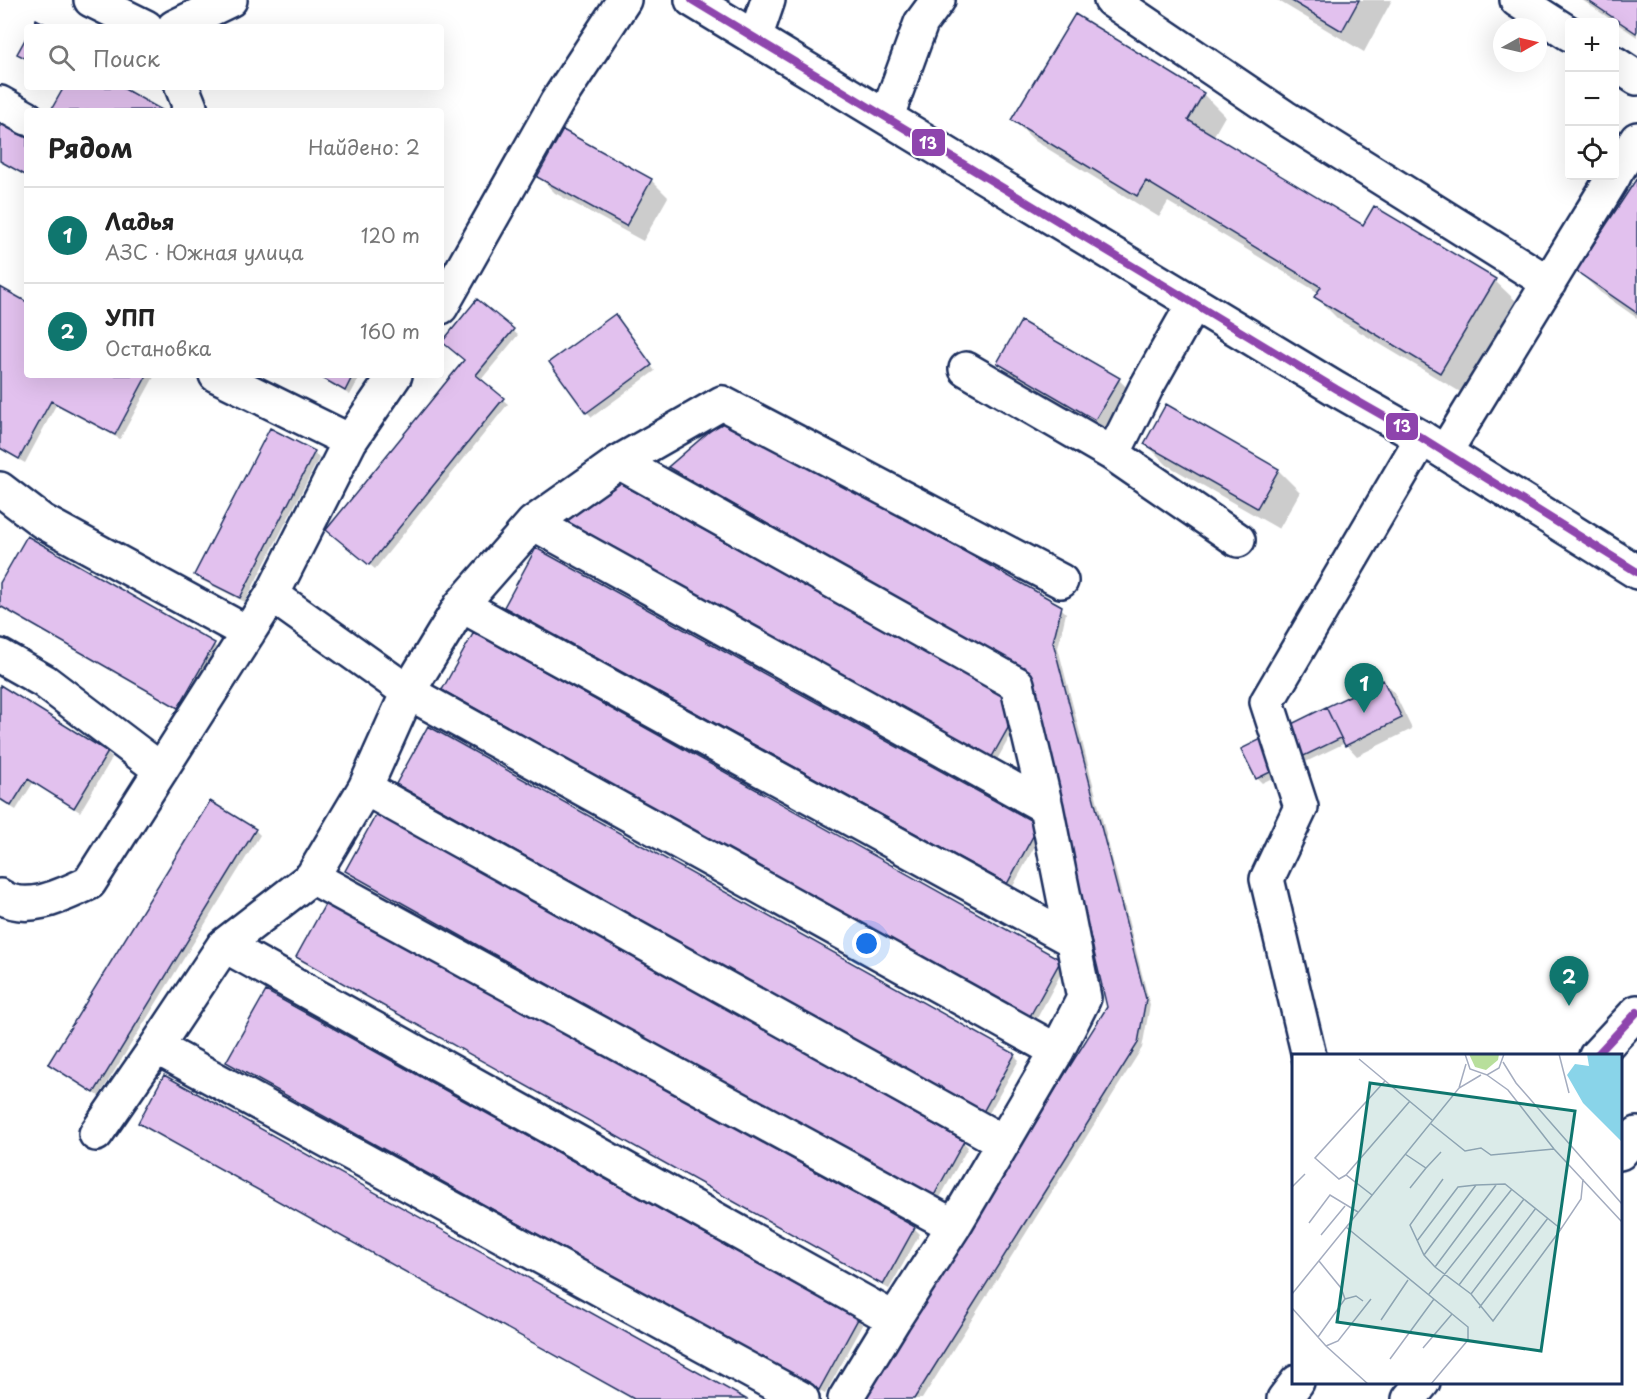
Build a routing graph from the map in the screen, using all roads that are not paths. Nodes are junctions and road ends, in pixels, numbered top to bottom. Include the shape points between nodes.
1 (91, 0) edge
2 (230, 0) edge
3 (624, 0) edge
4 (692, 0) edge
5 (768, 0) edge
6 (938, 0) edge
7 (1111, 0) edge
8 (1516, 0) edge
9 (140, 24) edge
10 (180, 24) edge
11 (1565, 31) edge
12 (755, 38) junction
13 (1619, 66) edge
14 (1637, 78) edge
15 (183, 90) edge
16 (0, 103) edge
17 (190, 108) edge
18 (24, 116) edge
19 (887, 116) junction
20 (1637, 138) edge
21 (1619, 167) edge
22 (1611, 180) edge
23 (1549, 283) junction
24 (444, 302) edge
25 (1194, 303) junction
26 (966, 369) dead end
27 (222, 378) edge
28 (393, 378) edge
29 (350, 441) junction
30 (1434, 445) junction
31 (1113, 454) junction
32 (619, 462) junction
33 (0, 489) edge
34 (532, 523) junction
35 (1238, 540) dead end
36 (1637, 572) edge
37 (1061, 581) dead end
38 (272, 595) junction
39 (460, 605) junction
40 (248, 633) junction
41 (0, 656) edge
42 (408, 692) junction
43 (160, 770) junction
44 (365, 788) junction
45 (1046, 807) junction
46 (312, 877) junction
47 (0, 896) edge
48 (1072, 940) junction
49 (224, 945) junction
50 (1637, 1012) edge
51 (156, 1047) junction
52 (1058, 1051) junction
53 (1309, 1054) edge
54 (1598, 1054) edge
55 (96, 1134) dead end
56 (1637, 1134) edge
57 (1003, 1142) junction
58 (1622, 1151) edge
59 (954, 1226) junction
60 (894, 1319) junction
61 (1296, 1384) edge
62 (1422, 1384) edge
63 (802, 1399) edge
64 (845, 1399) edge
65 (1284, 1399) edge
66 (1409, 1399) edge

1 - 9 main road
2 - 10 main road
3 - 24 main road via 557,102
4 - 12 main road
5 - 12 main road
6 - 19 main road via 921,23
7 - 23 main road via 1284,117
8 - 11 main road
12 - 19 main road
13 - 14 main road
15 - 17 main road
16 - 18 main road
19 - 25 main road
20 - 21 main road
22 - 23 main road
23 - 30 main road
25 - 30 main road
25 - 31 main road
26 - 31 main road
27 - 29 main road
28 - 29 main road
29 - 38 main road
30 - 36 main road
30 - 53 main road via 1267,702 1301,807 1268,879
31 - 35 main road
32 - 34 main road
32 - 37 main road via 722,404
32 - 45 main road via 1017,684
33 - 40 main road via 42,521
34 - 39 main road
34 - 45 main road
38 - 40 main road
38 - 42 main road
39 - 42 main road
39 - 48 main road
40 - 43 main road
41 - 43 main road via 44,681
42 - 44 main road
42 - 52 main road
43 - 47 main road via 88,883 36,904
44 - 46 main road
44 - 57 main road
45 - 48 main road
46 - 49 main road
46 - 59 main road
48 - 52 main road via 1084,998
49 - 51 main road
49 - 60 main road
50 - 54 main road
51 - 55 main road
51 - 63 main road
52 - 57 main road
56 - 58 main road
57 - 59 main road
59 - 60 main road
60 - 64 main road
61 - 65 main road
62 - 66 main road

